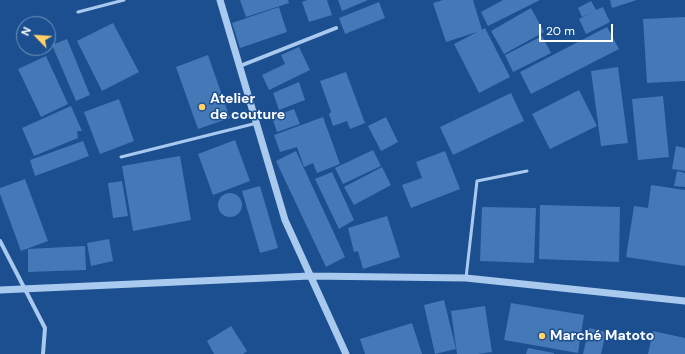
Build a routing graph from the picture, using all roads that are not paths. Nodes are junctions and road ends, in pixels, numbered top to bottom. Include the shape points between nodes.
1 (124, 0) edge
2 (220, 0) edge
3 (78, 12) dead end
4 (336, 28) dead end
5 (240, 66) junction
6 (257, 123) junction
7 (121, 157) dead end
8 (527, 171) dead end
9 (0, 241) edge
10 (310, 276) junction
11 (466, 278) junction
12 (24, 289) junction
13 (0, 290) edge
14 (685, 301) edge
15 (43, 354) edge
16 (346, 354) edge

1 - 3 lane
2 - 5 street
4 - 5 street
5 - 6 street
6 - 7 lane
6 - 10 street via 285,220
8 - 11 lane via 477,181
9 - 12 street
10 - 11 street
10 - 12 street
10 - 16 street
11 - 14 street
12 - 13 street
12 - 15 street via 46,328

